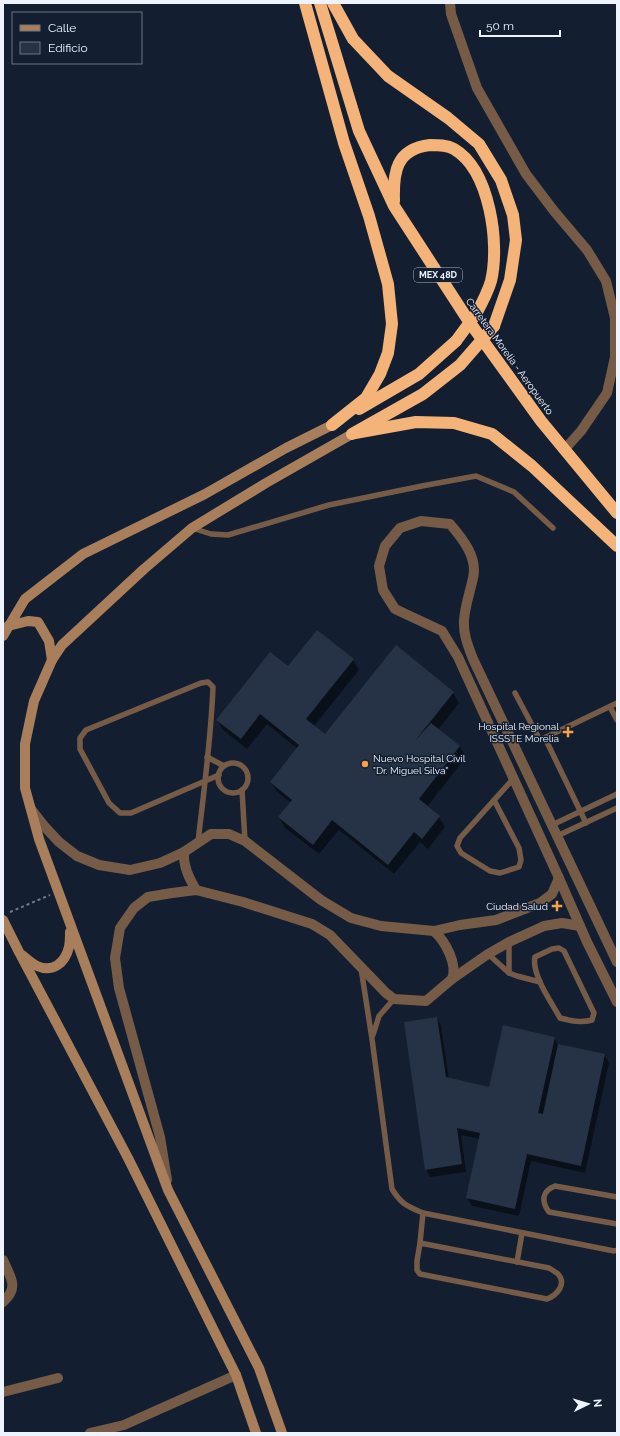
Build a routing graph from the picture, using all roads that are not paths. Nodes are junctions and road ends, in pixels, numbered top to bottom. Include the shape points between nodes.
1 (306, 3) edge
2 (320, 3) edge
3 (334, 3) edge
4 (450, 3) edge
5 (394, 206) junction
6 (332, 425) junction
7 (352, 434) junction
8 (564, 450) junction
9 (617, 513) edge
10 (192, 528) junction
11 (553, 528) dead end
12 (617, 546) edge
13 (8, 626) junction
14 (3, 636) edge
15 (52, 660) junction
16 (515, 692) dead end
17 (617, 703) edge
18 (610, 706) junction
19 (617, 720) edge
20 (545, 738) junction
21 (207, 757) junction
22 (224, 766) junction
23 (219, 775) junction
24 (514, 778) junction
25 (206, 781) junction
26 (242, 790) junction
27 (617, 794) edge
28 (494, 800) junction
29 (617, 808) edge
30 (31, 810) junction
31 (580, 811) junction
32 (586, 823) junction
33 (552, 825) junction
34 (557, 836) junction
35 (245, 841) junction
36 (198, 842) junction
37 (184, 852) junction
38 (559, 878) junction
39 (196, 890) junction
40 (6, 916) edge
41 (580, 926) junction
42 (71, 927) junction
43 (434, 931) junction
44 (509, 942) junction
45 (19, 952) junction
46 (488, 954) junction
47 (617, 962) edge
48 (361, 967) junction
49 (510, 973) junction
50 (452, 979) junction
51 (540, 982) junction
52 (394, 999) junction
53 (617, 1002) edge
54 (372, 1039) junction
55 (168, 1190) junction
56 (617, 1197) edge
57 (423, 1213) junction
58 (617, 1224) edge
59 (522, 1233) junction
60 (420, 1243) junction
61 (617, 1250) edge
62 (3, 1260) edge
63 (517, 1262) junction
64 (3, 1302) edge
65 (236, 1375) junction
66 (58, 1378) dead end
67 (3, 1392) edge
68 (90, 1433) edge
69 (256, 1433) edge
70 (282, 1433) edge

1 - 6 highway via 344,143 369,216 388,284 392,324 388,353 380,374 366,398
2 - 5 highway, Carretera Morelia - Aeropuerto / MEX 48D via 359,131
3 - 7 highway, bridge via 353,39 388,76 448,118 479,144 501,180 513,215 516,240 510,280 494,326 460,365 423,394
4 - 8 street via 477,88 526,174 587,250 606,281 615,318 615,357 607,393 581,431
5 - 6 highway, bridge via 393,183 403,157 425,146 439,144 453,148 472,166 487,198 495,243 491,281 476,314 456,341 419,374
5 - 8 highway, Carretera Morelia - Aeropuerto / MEX 48D via 468,320
6 - 13 street via 205,494 83,554 25,599
7 - 10 street
7 - 12 highway via 416,422 454,423 492,434 532,466
8 - 9 highway, Carretera Morelia - Aeropuerto / MEX 48D
10 - 11 lane via 211,534 228,535 329,505 476,476 514,492
10 - 15 street via 62,645
13 - 14 street
13 - 15 street via 28,621 38,622 49,641
15 - 30 street via 34,701 25,744 25,788
16 - 20 lane via 540,740
17 - 18 lane
18 - 19 lane
18 - 20 lane
20 - 31 lane
21 - 22 lane
21 - 25 lane
21 - 25 lane via 213,687 208,682 86,730 80,738 80,749 109,803 120,813 131,813
22 - 23 lane
22 - 26 lane via 234,763 243,767 247,781
23 - 25 lane
23 - 26 lane via 218,780 223,789 232,793
24 - 28 lane
24 - 33 street via 458,657 442,631 395,609 383,590 379,566 385,546 400,528 421,521 450,524 465,541 473,561 474,577 464,620 465,637 472,659
24 - 38 street
25 - 36 lane
26 - 35 lane
27 - 31 lane
28 - 28 lane via 460,838 457,846 461,853 490,871 500,873 519,867 521,860 518,848
29 - 32 lane
30 - 37 street via 59,842 77,856 99,865 130,870 160,863
30 - 42 street
31 - 32 lane
31 - 33 lane
32 - 34 lane
33 - 34 street
34 - 47 street
35 - 36 street via 230,834 210,834
35 - 43 street via 322,900 352,918 381,926
36 - 37 street
37 - 39 street via 187,875
38 - 41 street
38 - 43 street via 552,894 540,903 496,920
39 - 48 street via 312,924 330,935
39 - 55 street via 148,897 134,908 120,928 115,958 118,988 160,1137
40 - 45 street
41 - 44 street via 562,923 544,926
41 - 53 street
42 - 45 street via 69,947 58,966 45,969 35,965
42 - 55 street
43 - 50 street via 440,936 450,955 455,973
44 - 46 street
44 - 49 lane
45 - 65 street via 128,1158
46 - 49 lane
46 - 50 street
48 - 52 street
48 - 54 lane
49 - 51 lane
50 - 52 street via 426,1001
51 - 51 lane via 560,1018 573,1022 592,1020 594,1013 564,951 559,948 552,949 535,957 535,968
52 - 54 lane via 379,1016
54 - 57 lane via 392,1189 398,1199 407,1206
55 - 70 street via 259,1368
56 - 58 lane via 555,1186 548,1189 544,1201 549,1212
57 - 59 lane
57 - 60 lane
59 - 61 lane
59 - 63 lane
60 - 63 lane
60 - 63 lane via 417,1270 420,1274 547,1299 555,1296 561,1287 558,1274 549,1268
62 - 64 street via 13,1289
65 - 68 street via 124,1425
65 - 69 street
66 - 67 street

